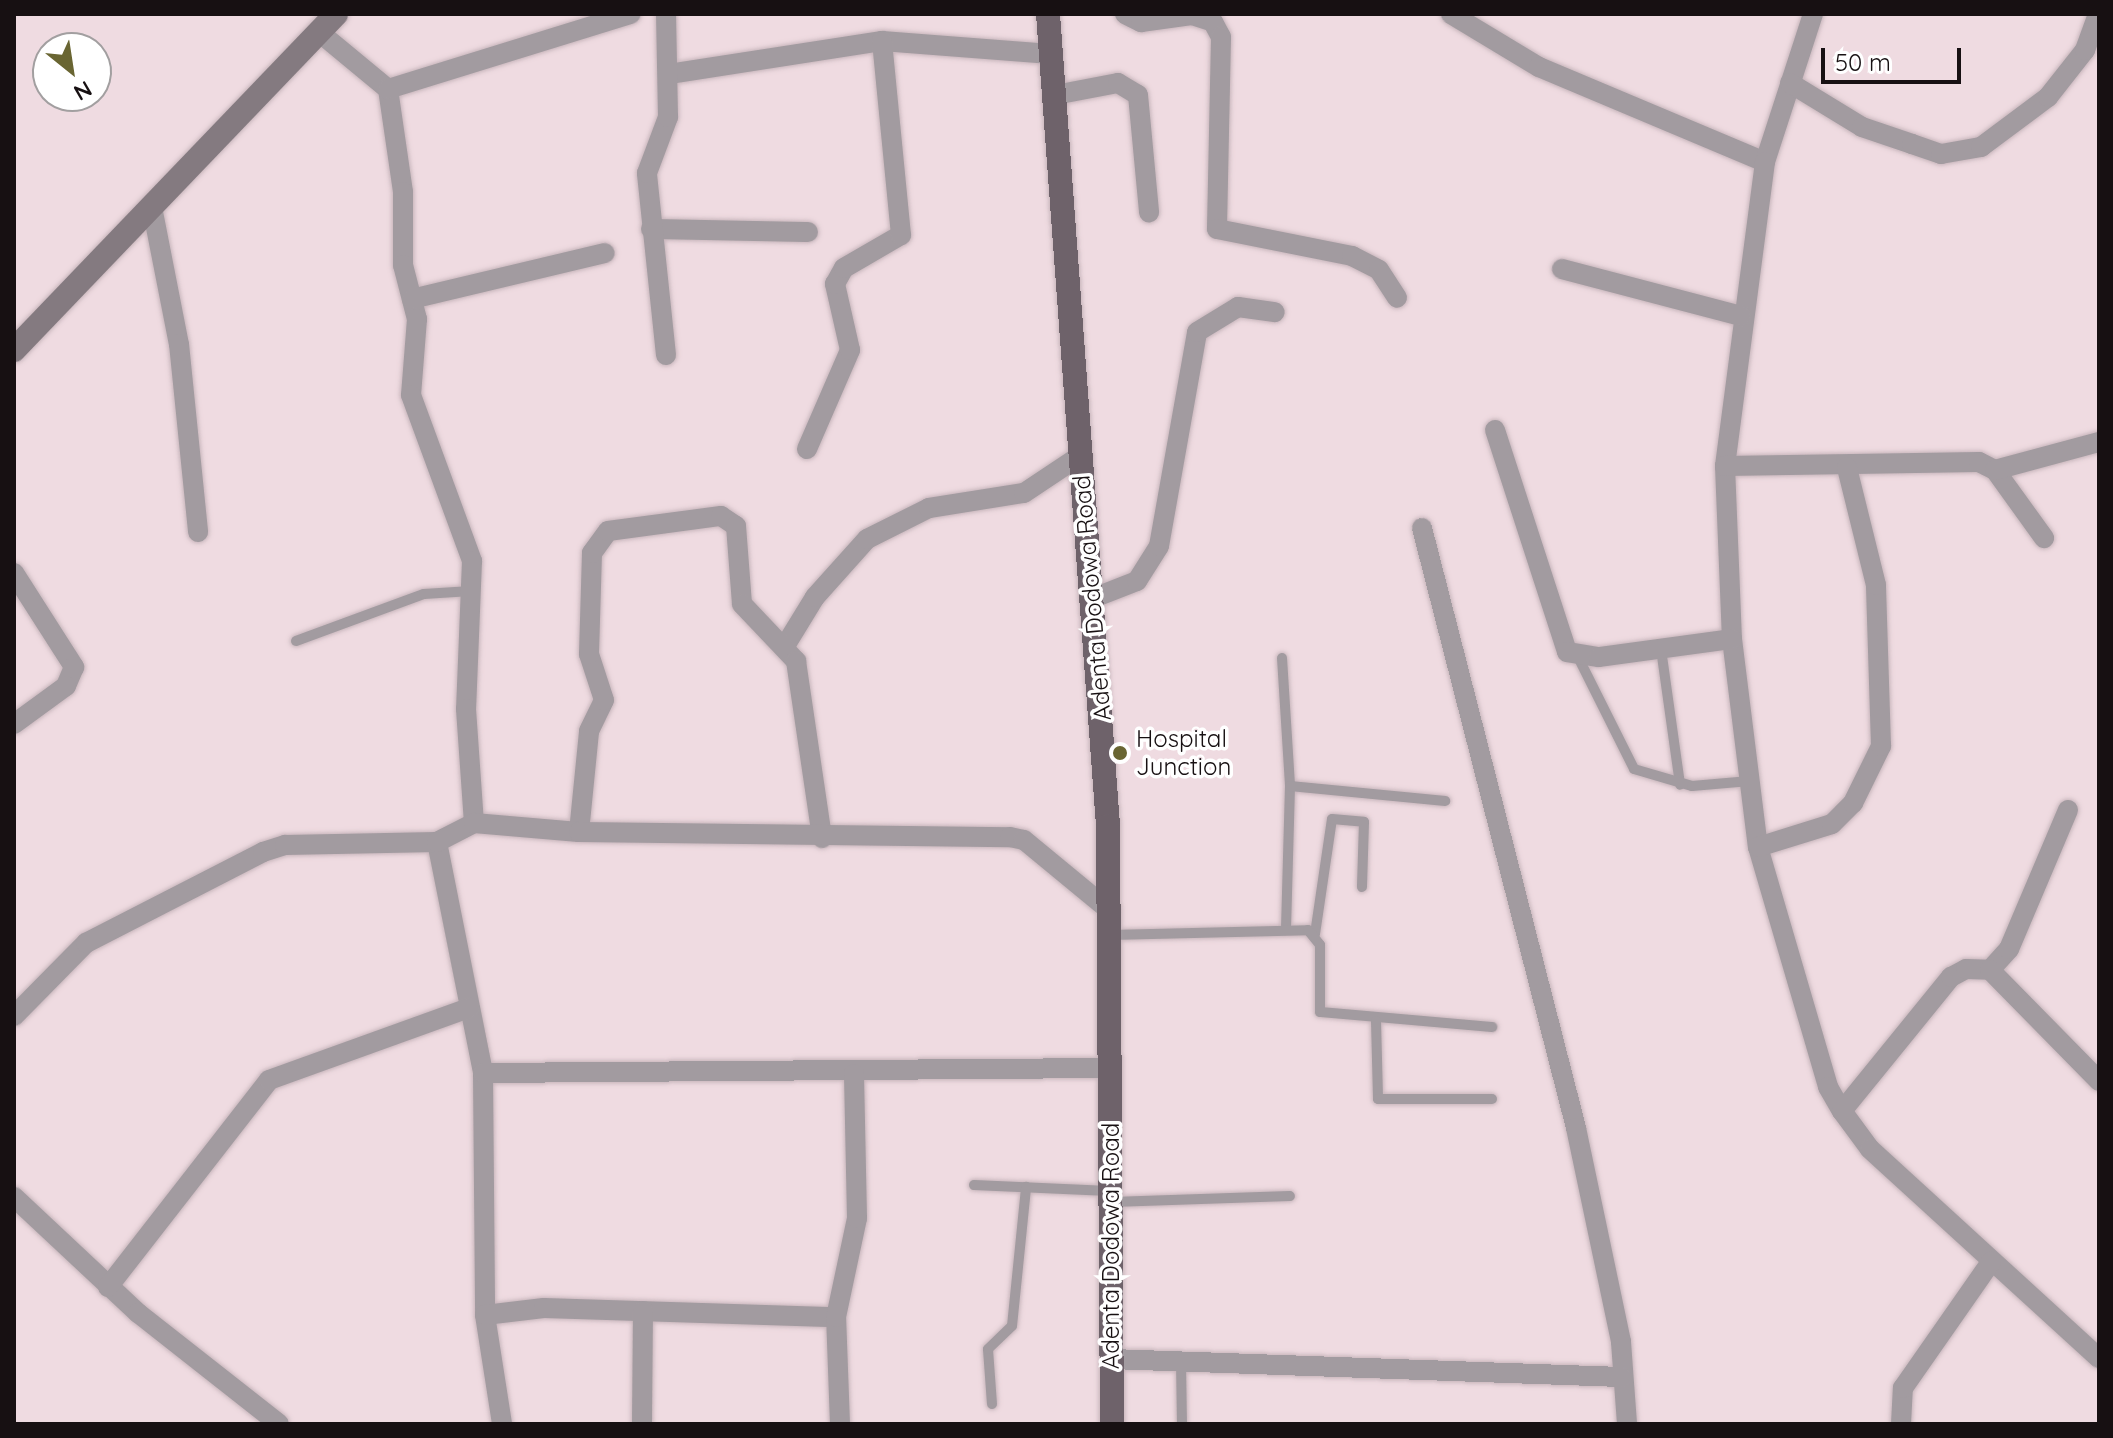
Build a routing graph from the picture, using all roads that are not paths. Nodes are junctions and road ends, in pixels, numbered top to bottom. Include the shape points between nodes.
1 (336, 14) edge
2 (631, 14) edge
3 (666, 14) edge
4 (1048, 14) edge
5 (1125, 14) edge
6 (1451, 14) edge
7 (1813, 14) edge
8 (2098, 14) edge
9 (319, 32) junction
10 (882, 41) junction
11 (1051, 54) junction
12 (669, 74) junction
13 (1790, 83) junction
14 (388, 89) junction
15 (1055, 95) junction
16 (1765, 162) junction
17 (152, 207) junction
18 (1149, 212) dead end
19 (651, 229) junction
20 (808, 232) dead end
21 (605, 253) dead end
22 (1562, 269) dead end
23 (1397, 298) dead end
24 (412, 299) junction
25 (1275, 312) dead end
26 (1741, 316) junction
27 (14, 350) edge
28 (666, 355) dead end
29 (1495, 430) dead end
30 (2099, 442) edge
31 (807, 449) dead end
32 (1081, 455) junction
33 (1725, 466) junction
34 (1847, 468) junction
35 (1995, 470) junction
36 (1422, 528) dead end
37 (198, 532) dead end
38 (2044, 538) dead end
39 (14, 573) edge
40 (473, 591) junction
41 (1096, 597) junction
42 (1732, 639) junction
43 (296, 641) dead end
44 (785, 646) junction
45 (1661, 649) junction
46 (1578, 657) junction
47 (1282, 658) dead end
48 (14, 724) edge
49 (1750, 781) junction
50 (1680, 785) junction
51 (1290, 786) junction
52 (1445, 801) dead end
53 (2068, 810) dead end
54 (474, 823) junction
55 (579, 832) junction
56 (822, 838) junction
57 (437, 842) junction
58 (1758, 847) junction
59 (1362, 887) dead end
60 (1110, 923) junction
61 (1286, 930) junction
62 (1315, 934) junction
63 (1990, 970) junction
64 (469, 1008) junction
65 (14, 1016) edge
66 (1376, 1021) junction
67 (1492, 1027) dead end
68 (1111, 1068) junction
69 (483, 1073) junction
70 (854, 1074) junction
71 (2099, 1081) edge
72 (1492, 1099) dead end
73 (1842, 1111) junction
74 (974, 1185) dead end
75 (1026, 1187) junction
76 (1290, 1196) dead end
77 (14, 1197) edge
78 (1111, 1197) junction
79 (1991, 1262) junction
80 (108, 1287) junction
81 (643, 1311) junction
82 (485, 1315) junction
83 (836, 1317) junction
84 (2099, 1358) edge
85 (1111, 1359) junction
86 (1181, 1362) junction
87 (1622, 1377) junction
88 (992, 1404) dead end
89 (279, 1424) edge
90 (502, 1424) edge
91 (642, 1424) edge
92 (840, 1424) edge
93 (1112, 1424) edge
94 (1182, 1424) edge
95 (1627, 1424) edge
96 (1901, 1424) edge

1 - 9 street
2 - 14 street
3 - 12 street
4 - 11 main road, Adenta Dodowa Road
5 - 23 street via 1141,22 1192,15 1213,22 1221,37 1217,229 1352,256 1379,270
6 - 16 street via 1530,62
7 - 13 street
8 - 13 street via 2085,50 2048,97 1981,147 1941,154 1862,127
9 - 14 street
9 - 17 street
10 - 11 street
10 - 12 street
10 - 31 street via 901,235 844,268 835,284 850,350
11 - 15 main road, Adenta Dodowa Road
12 - 19 street via 668,117 647,173
13 - 16 street
14 - 24 street
15 - 18 street via 1118,83 1138,95
15 - 32 main road, Adenta Dodowa Road
16 - 26 street
17 - 27 street
17 - 37 street via 179,344
19 - 20 street
19 - 28 street
21 - 24 street
22 - 26 street
24 - 40 street via 413,404 472,561
25 - 41 street via 1238,307 1197,332 1159,546 1137,581
26 - 33 street
29 - 46 street via 1560,643
30 - 35 street
32 - 41 main road, Adenta Dodowa Road
32 - 44 street via 1024,493 929,508 867,539 815,597
33 - 34 street
33 - 42 street
34 - 35 street via 1967,461
34 - 58 street via 1876,585 1881,746 1853,803 1832,824
35 - 38 street
36 - 87 street via 1576,1128
39 - 48 street via 74,667 66,686
40 - 43 lane via 424,594
40 - 54 street via 466,696
41 - 60 main road, Adenta Dodowa Road
42 - 45 street
42 - 49 street
44 - 55 street via 742,604 736,526 721,516 608,531 592,553 589,654 604,700 589,731
44 - 56 street via 805,696
45 - 46 street
45 - 50 lane
46 - 50 lane via 1634,769
47 - 51 lane
49 - 50 lane
49 - 58 street
51 - 52 lane
51 - 61 lane
53 - 63 street via 2009,949
54 - 55 street
54 - 57 street
55 - 56 street
56 - 60 street via 1024,840
57 - 64 street
57 - 65 street via 285,845 263,852 86,943
58 - 73 street via 1828,1087
59 - 62 lane via 1364,822 1332,819
60 - 61 lane
60 - 68 main road, Adenta Dodowa Road
61 - 62 lane
62 - 66 lane via 1320,1012
63 - 71 street
63 - 73 street via 1951,977
64 - 69 street
64 - 80 street via 269,1080
66 - 67 lane
66 - 72 lane via 1378,1099
68 - 70 street
68 - 78 main road, Adenta Dodowa Road
69 - 70 street
69 - 82 street
70 - 83 street via 857,1218
73 - 79 street via 1870,1149
74 - 75 lane
75 - 78 lane
75 - 88 lane via 1012,1326 988,1349
76 - 78 lane
77 - 80 street
78 - 85 main road, Adenta Dodowa Road
79 - 84 street
79 - 96 street via 1903,1388
80 - 89 street
81 - 82 street via 544,1308
81 - 83 street
81 - 91 street
82 - 90 street
83 - 92 street
85 - 86 street
85 - 93 main road, Adenta Dodowa Road
86 - 87 street
86 - 94 lane
87 - 95 street

